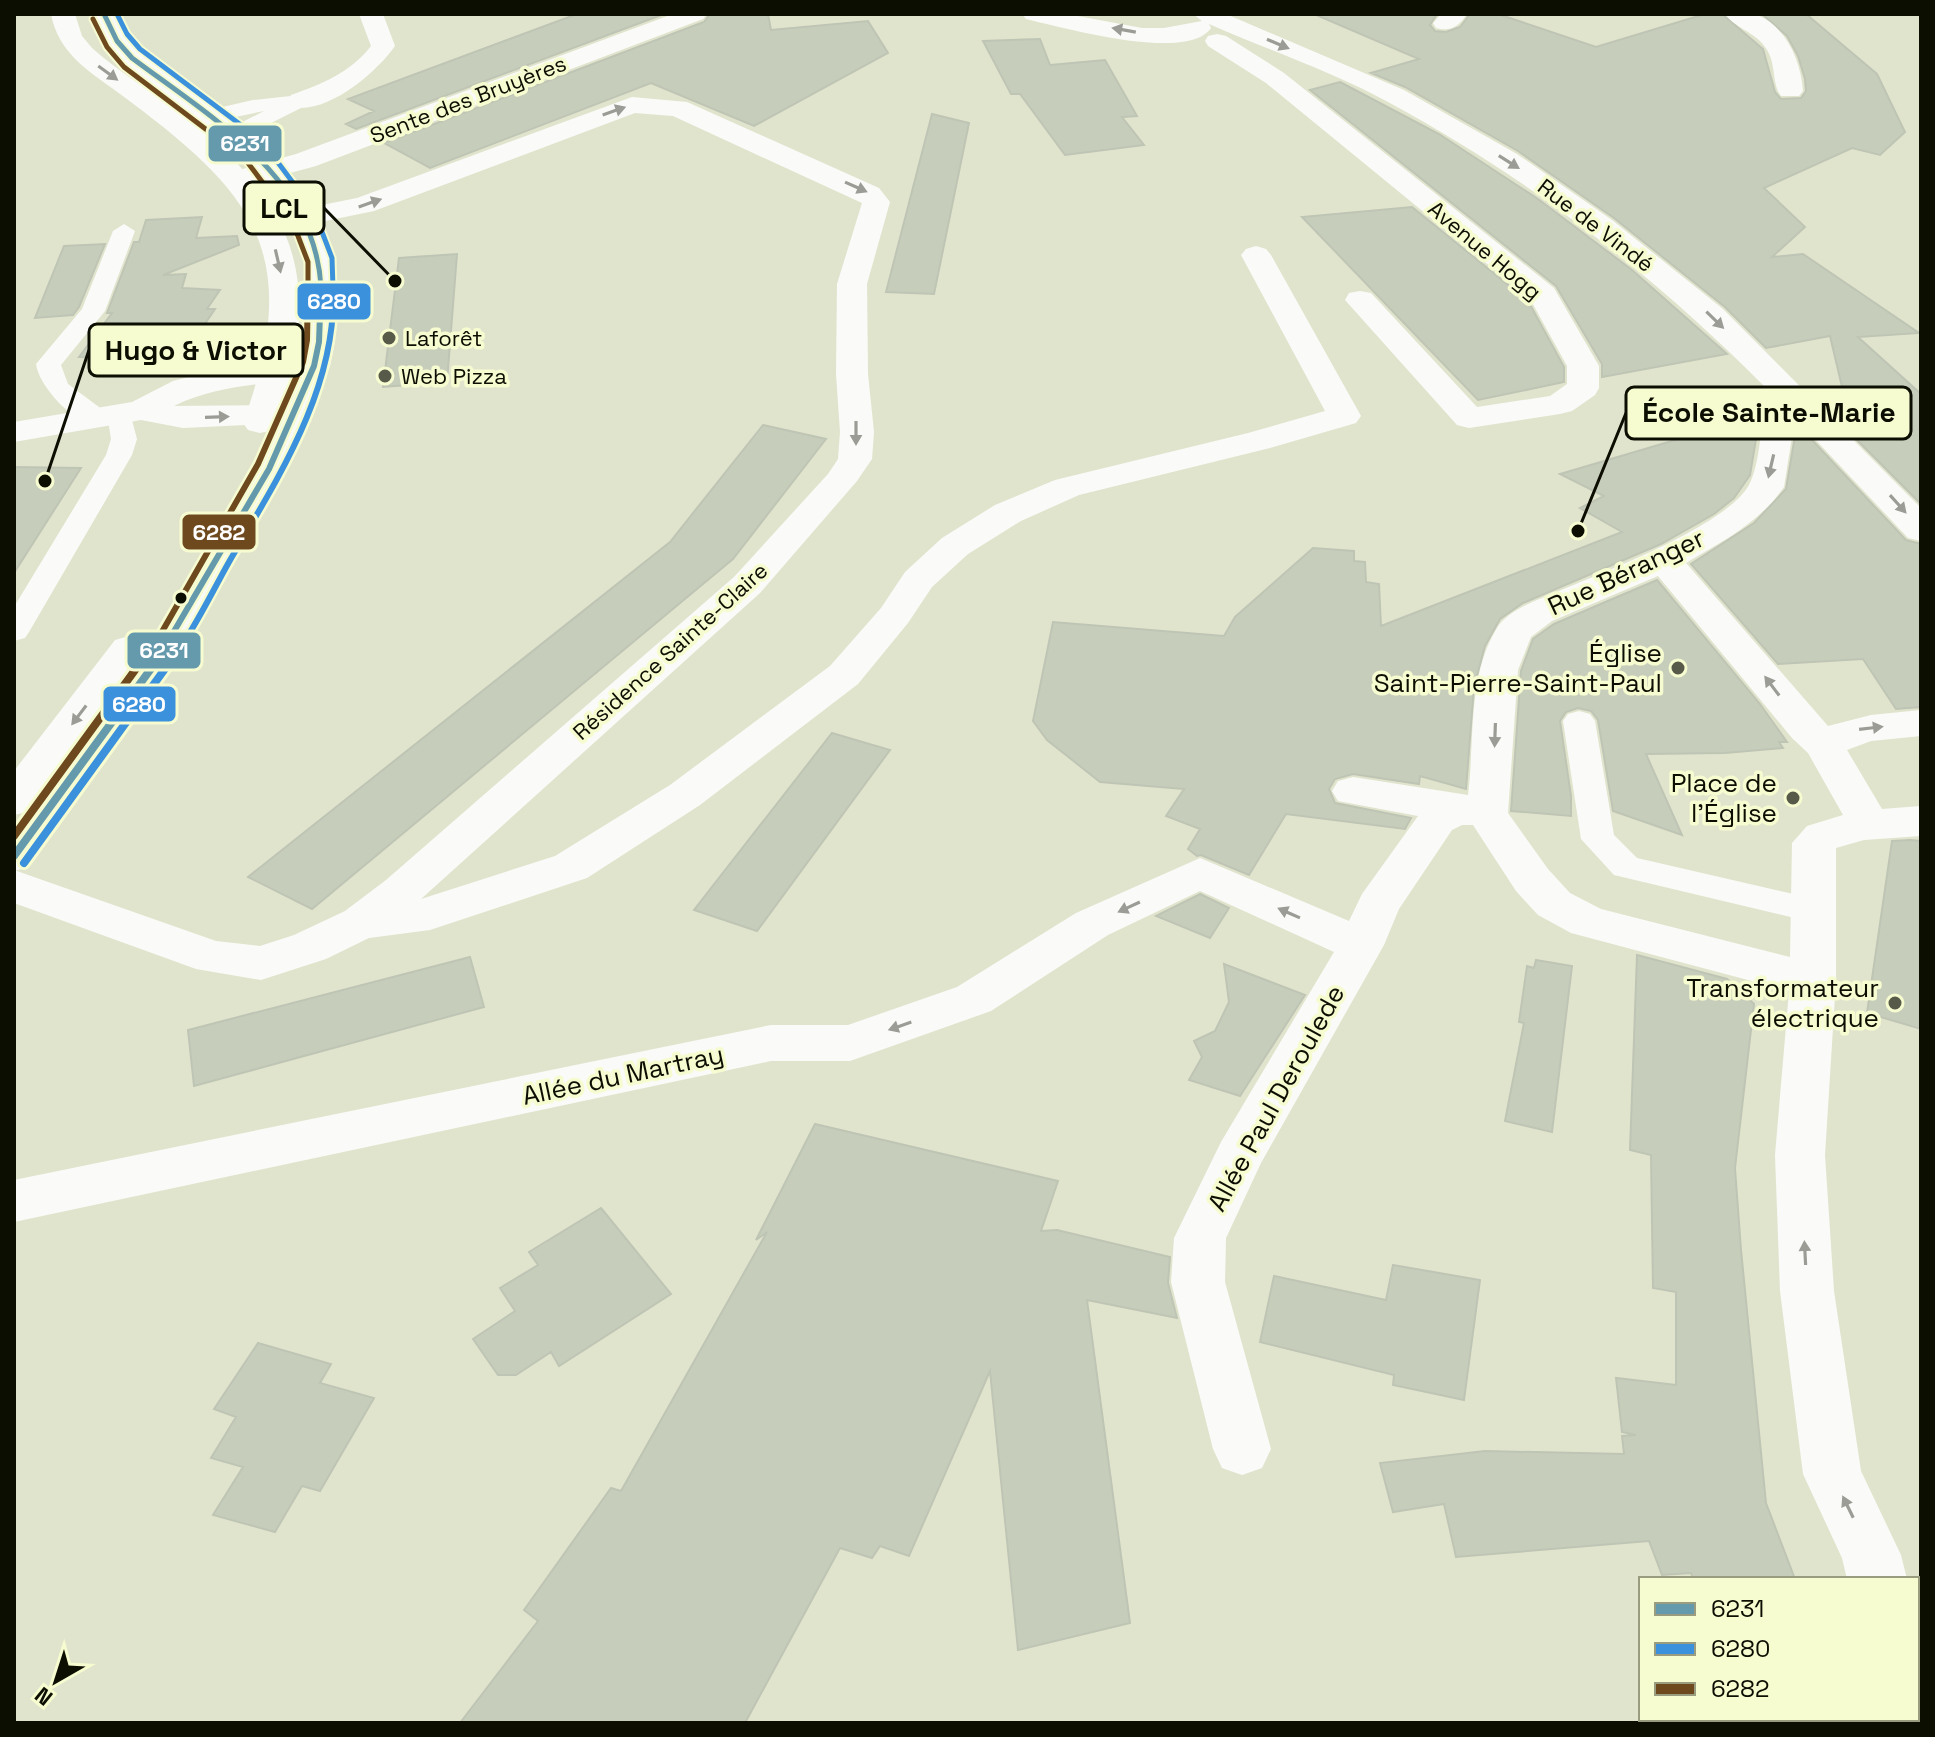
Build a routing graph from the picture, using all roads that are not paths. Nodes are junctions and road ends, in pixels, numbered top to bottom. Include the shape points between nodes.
1 (63, 14) edge
2 (104, 14) edge
3 (371, 14) edge
4 (695, 14) edge
5 (1034, 14) edge
6 (1737, 14) edge
7 (1202, 19) edge
8 (1790, 91) dead end
9 (300, 101) junction
10 (205, 129) junction
11 (272, 170) junction
12 (238, 179) junction
13 (304, 217) junction
14 (267, 224) junction
15 (124, 231) dead end
16 (1256, 255) dead end
17 (1360, 300) dead end
18 (314, 366) junction
19 (280, 368) junction
20 (1782, 389) junction
21 (119, 414) junction
22 (279, 415) junction
23 (14, 432) edge
24 (1921, 530) edge
25 (1664, 560) junction
26 (14, 632) edge
27 (1579, 721) dead end
28 (1921, 723) edge
29 (1824, 745) junction
30 (1353, 791) dead end
31 (14, 801) edge
32 (1477, 812) junction
33 (1921, 821) edge
34 (1870, 825) junction
35 (14, 856) edge
36 (14, 886) edge
37 (1812, 910) junction
38 (361, 922) junction
39 (1361, 945) junction
40 (1813, 980) junction
41 (14, 1201) edge
42 (1242, 1449) dead end
43 (1876, 1577) edge

1 -> 10 street via 70,42 89,59
2 - 10 street via 117,41
3 - 9 street via 383,46 370,66 349,82
4 - 11 street, Sente des Bruyères
7 -> 5 street via 1186,36 1159,36
6 - 8 street via 1776,41 1784,53
7 - 17 street, Avenue Hogg via 1543,294 1583,366 1583,388 1560,404 1469,418
7 -> 20 street, Rue de Vindé via 1395,95 1507,160 1602,226 1700,306
9 - 10 lane
9 - 10 lane
10 - 11 street via 254,150
10 - 12 street
11 - 12 street, Sente des Bruyères
11 - 13 street
12 - 14 street
13 - 14 street, Résidence Sainte-Claire
13 - 18 street via 320,260 322,299
13 -> 38 street, Résidence Sainte-Claire via 364,205 603,114 654,104 691,114 869,194 876,202 852,284 857,432 855,459 840,481 747,585
14 -> 19 street via 288,302
15 - 21 lane via 93,311 48,364 57,388
16 - 38 street, Résidence Sainte-Claire via 1344,416 1067,487 1008,513 955,546 918,580 844,675 685,795 571,867 430,914
18 - 19 street
18 - 22 street
19 - 21 street via 185,388
19 - 22 street
20 -> 24 street, Rue de Vindé
20 -> 25 street, Rue Béranger via 1766,487 1737,518
21 -> 22 street
21 - 23 street
21 - 26 lane via 124,439 119,455
22 -> 31 street via 132,645
22 - 35 street via 269,469 169,644
29 -> 25 street
25 -> 32 street, Rue Béranger via 1539,613 1514,631 1498,670 1494,752
27 - 37 lane via 1598,839 1626,867
29 -> 28 street via 1852,731
29 - 34 street
30 - 32 street
32 - 39 street, Allée Paul Deroulede via 1450,812 1437,820 1378,905
32 - 40 street via 1554,904 1587,922
33 - 34 street
34 - 37 street via 1821,834 1814,843
36 - 38 street, Résidence Sainte-Claire via 212,957 261,963
37 - 40 street
39 -> 41 street, Allée du Martray via 1200,873 1092,924 974,999 850,1043 771,1043
39 - 42 street, Allée Paul Deroulede via 1239,1156 1200,1238 1198,1282
43 -> 40 street via 1832,1474 1807,1291 1800,1155

